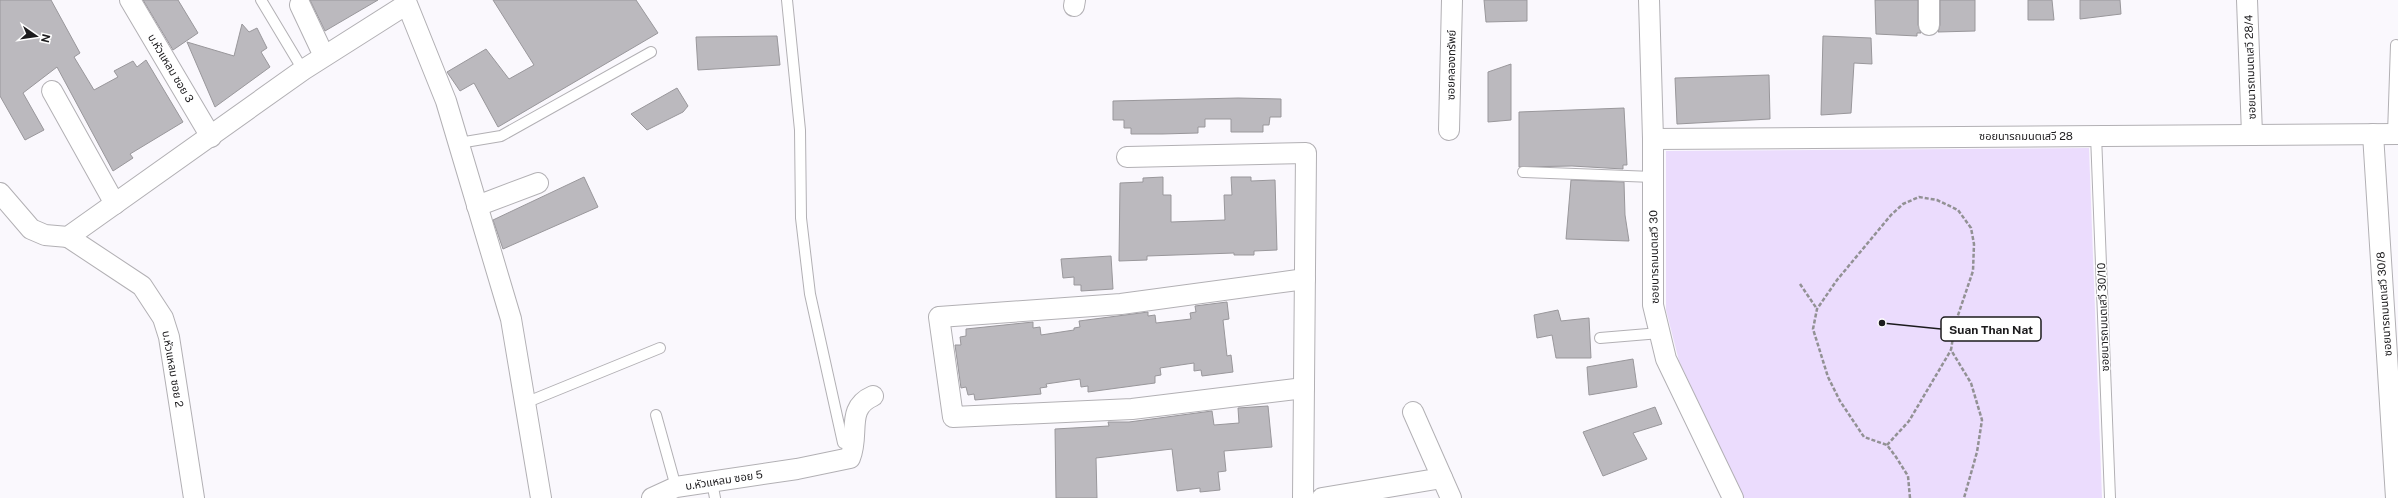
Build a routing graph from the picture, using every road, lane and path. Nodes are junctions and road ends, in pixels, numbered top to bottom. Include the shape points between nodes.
1 (130, 0) edge
2 (261, 0) edge
3 (787, 0) edge
4 (1452, 0) edge
5 (1650, 0) edge
6 (1929, 0) edge
7 (2247, 0) edge
8 (402, 4) edge
9 (300, 5) dead end
10 (1929, 25) dead end
11 (2396, 45) dead end
12 (652, 52) dead end
13 (324, 56) junction
14 (303, 70) junction
15 (52, 91) dead end
16 (1449, 130) dead end
17 (2252, 134) junction
18 (2373, 134) junction
19 (2395, 134) edge
20 (2096, 136) junction
21 (211, 137) junction
22 (1653, 139) junction
23 (459, 143) junction
24 (1127, 157) dead end
25 (1523, 172) dead end
26 (1653, 177) junction
27 (538, 183) dead end
28 (0, 193) edge
29 (115, 204) junction
30 (478, 206) junction
31 (68, 237) junction
32 (1305, 279) junction
33 (1800, 284) dead end
34 (1817, 309) junction
35 (1660, 332) junction
36 (1600, 338) dead end
37 (660, 348) dead end
38 (1951, 350) junction
39 (1304, 388) junction
40 (873, 396) dead end
41 (525, 403) junction
42 (1413, 412) dead end
43 (656, 415) dead end
44 (843, 443) dead end
45 (1887, 445) junction
46 (1442, 478) junction
47 (676, 487) junction
48 (714, 490) edge
49 (1334, 497) edge
50 (194, 498) edge
51 (541, 498) edge
52 (652, 498) edge
53 (1303, 498) edge
54 (1451, 498) edge
55 (1733, 498) edge
56 (1910, 498) edge
57 (1964, 498) edge
58 (2110, 498) edge
59 (2396, 498) edge

1 - 21 street, บ.หัวแหลม ซอย 3
2 - 14 lane
3 - 44 lane via 800,130 801,218 810,294
4 - 16 street, ซอยคลองทรัพย์
5 - 22 street, ซอยนารถมนตเสวี 30
6 - 10 street
7 - 17 street, ซอยนารถมนตเสวี 28/4
8 - 13 street
8 - 23 street via 446,102
9 - 13 street
11 - 19 lane
12 - 23 lane via 501,136
13 - 14 street
14 - 21 street
15 - 29 street
17 - 18 street, ซอยนารถมนตเสวี 28
17 - 20 street, ซอยนารถมนตเสวี 28
18 - 19 street, ซอยนารถมนตเสวี 28
18 - 59 street, ซอยนารถมนตเสวี 30/8
20 - 22 street, ซอยนารถมนตเสวี 28
20 - 58 lane, ซอยนารถมนตเสวี 30/10
21 - 29 street
22 - 26 street, ซอยนารถมนตเสวี 30
23 - 30 street
24 - 32 street via 1306,153
25 - 26 lane
26 - 35 street, ซอยนารถมนตเสวี 30 via 1653,305
27 - 30 street
28 - 31 street via 31,229 45,235
29 - 31 street
30 - 41 street via 511,319
31 - 50 street, บ.หัวแหลม ซอย 2 via 142,286 163,318 169,337
32 - 39 street
32 - 39 street via 1120,304 939,317 953,417 1132,409
33 - 34 path
34 - 38 path via 1837,280 1903,204 1919,197 1937,200 1958,210 1971,228 1974,244 1972,271 1955,324
34 - 45 path via 1813,329 1828,377 1840,401 1864,437
35 - 36 lane
35 - 55 street, ซอยนารถมนตเสวี 30 via 1666,359
37 - 41 lane
38 - 45 path via 1909,421
38 - 57 path via 1972,383 1982,420 1977,452
39 - 53 street
40 - 48 street, บ.หัวแหลม ซอย 5 via 858,407 854,450 850,458
41 - 51 street
42 - 46 street
43 - 47 lane
45 - 56 path via 1908,476
46 - 49 street
46 - 54 street
47 - 48 street, บ.หัวแหลม ซอย 5
47 - 52 street, บ.หัวแหลม ซอย 5

